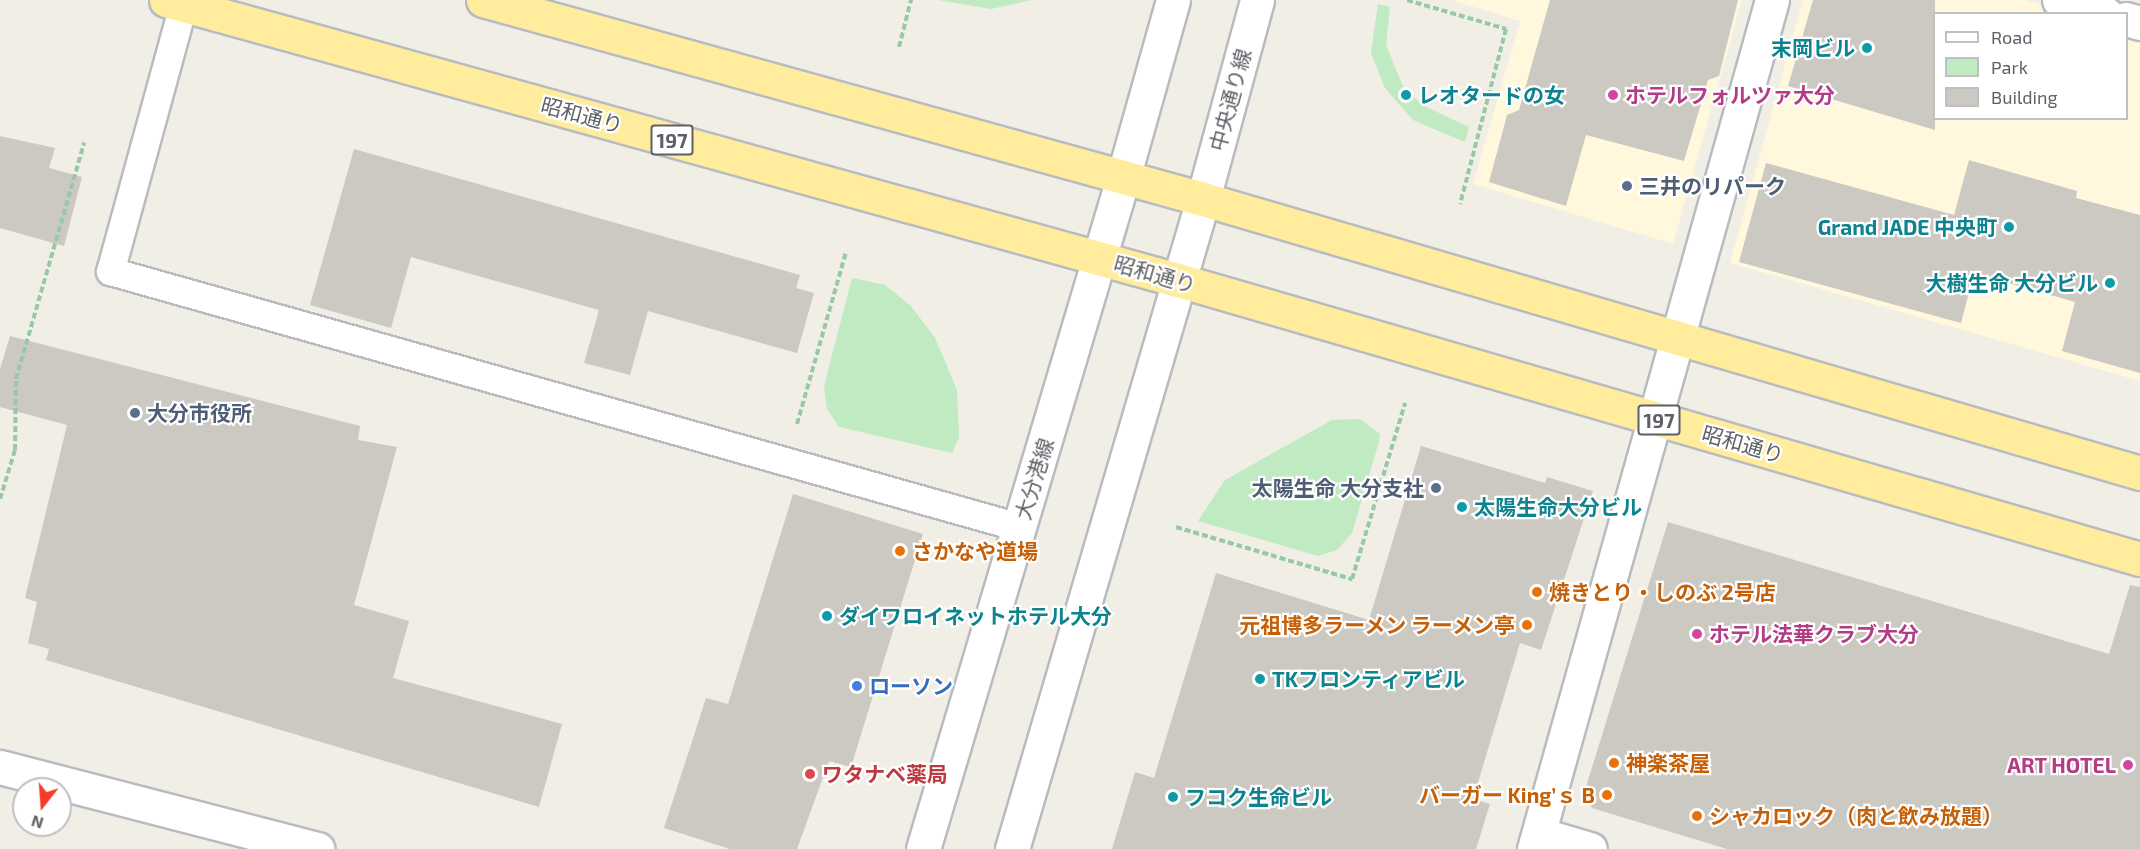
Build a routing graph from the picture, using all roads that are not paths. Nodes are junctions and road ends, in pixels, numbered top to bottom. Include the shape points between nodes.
1 (483, 0) edge
2 (1173, 0) edge
3 (1257, 0) edge
4 (1772, 0) edge
5 (2059, 0) edge
6 (175, 2) edge
7 (2099, 12) edge
8 (1123, 178) junction
9 (1203, 199) junction
10 (1099, 258) junction
11 (1179, 280) junction
12 (1675, 337) junction
13 (1654, 418) junction
14 (2140, 473) edge
15 (1019, 527) junction
16 (2140, 559) edge
17 (0, 767) edge
18 (1537, 842) edge
19 (318, 849) edge
20 (923, 849) edge
21 (1012, 849) edge
22 (1590, 849) edge

1 - 8 highway
2 - 8 street
3 - 9 street, 中央通り線
4 - 12 street
5 - 7 street
6 - 10 highway, 昭和通り / 197
6 - 15 lane via 110,272
8 - 9 highway
8 - 10 street, 大分港線
9 - 11 street
9 - 12 highway
10 - 11 highway, 昭和通り / 197
10 - 15 street, 大分港線
11 - 13 highway, 昭和通り / 197
11 - 21 street
12 - 13 street
12 - 14 highway
13 - 16 highway, 昭和通り / 197
13 - 18 street
15 - 20 street, 大分港線
17 - 19 street
18 - 22 street

